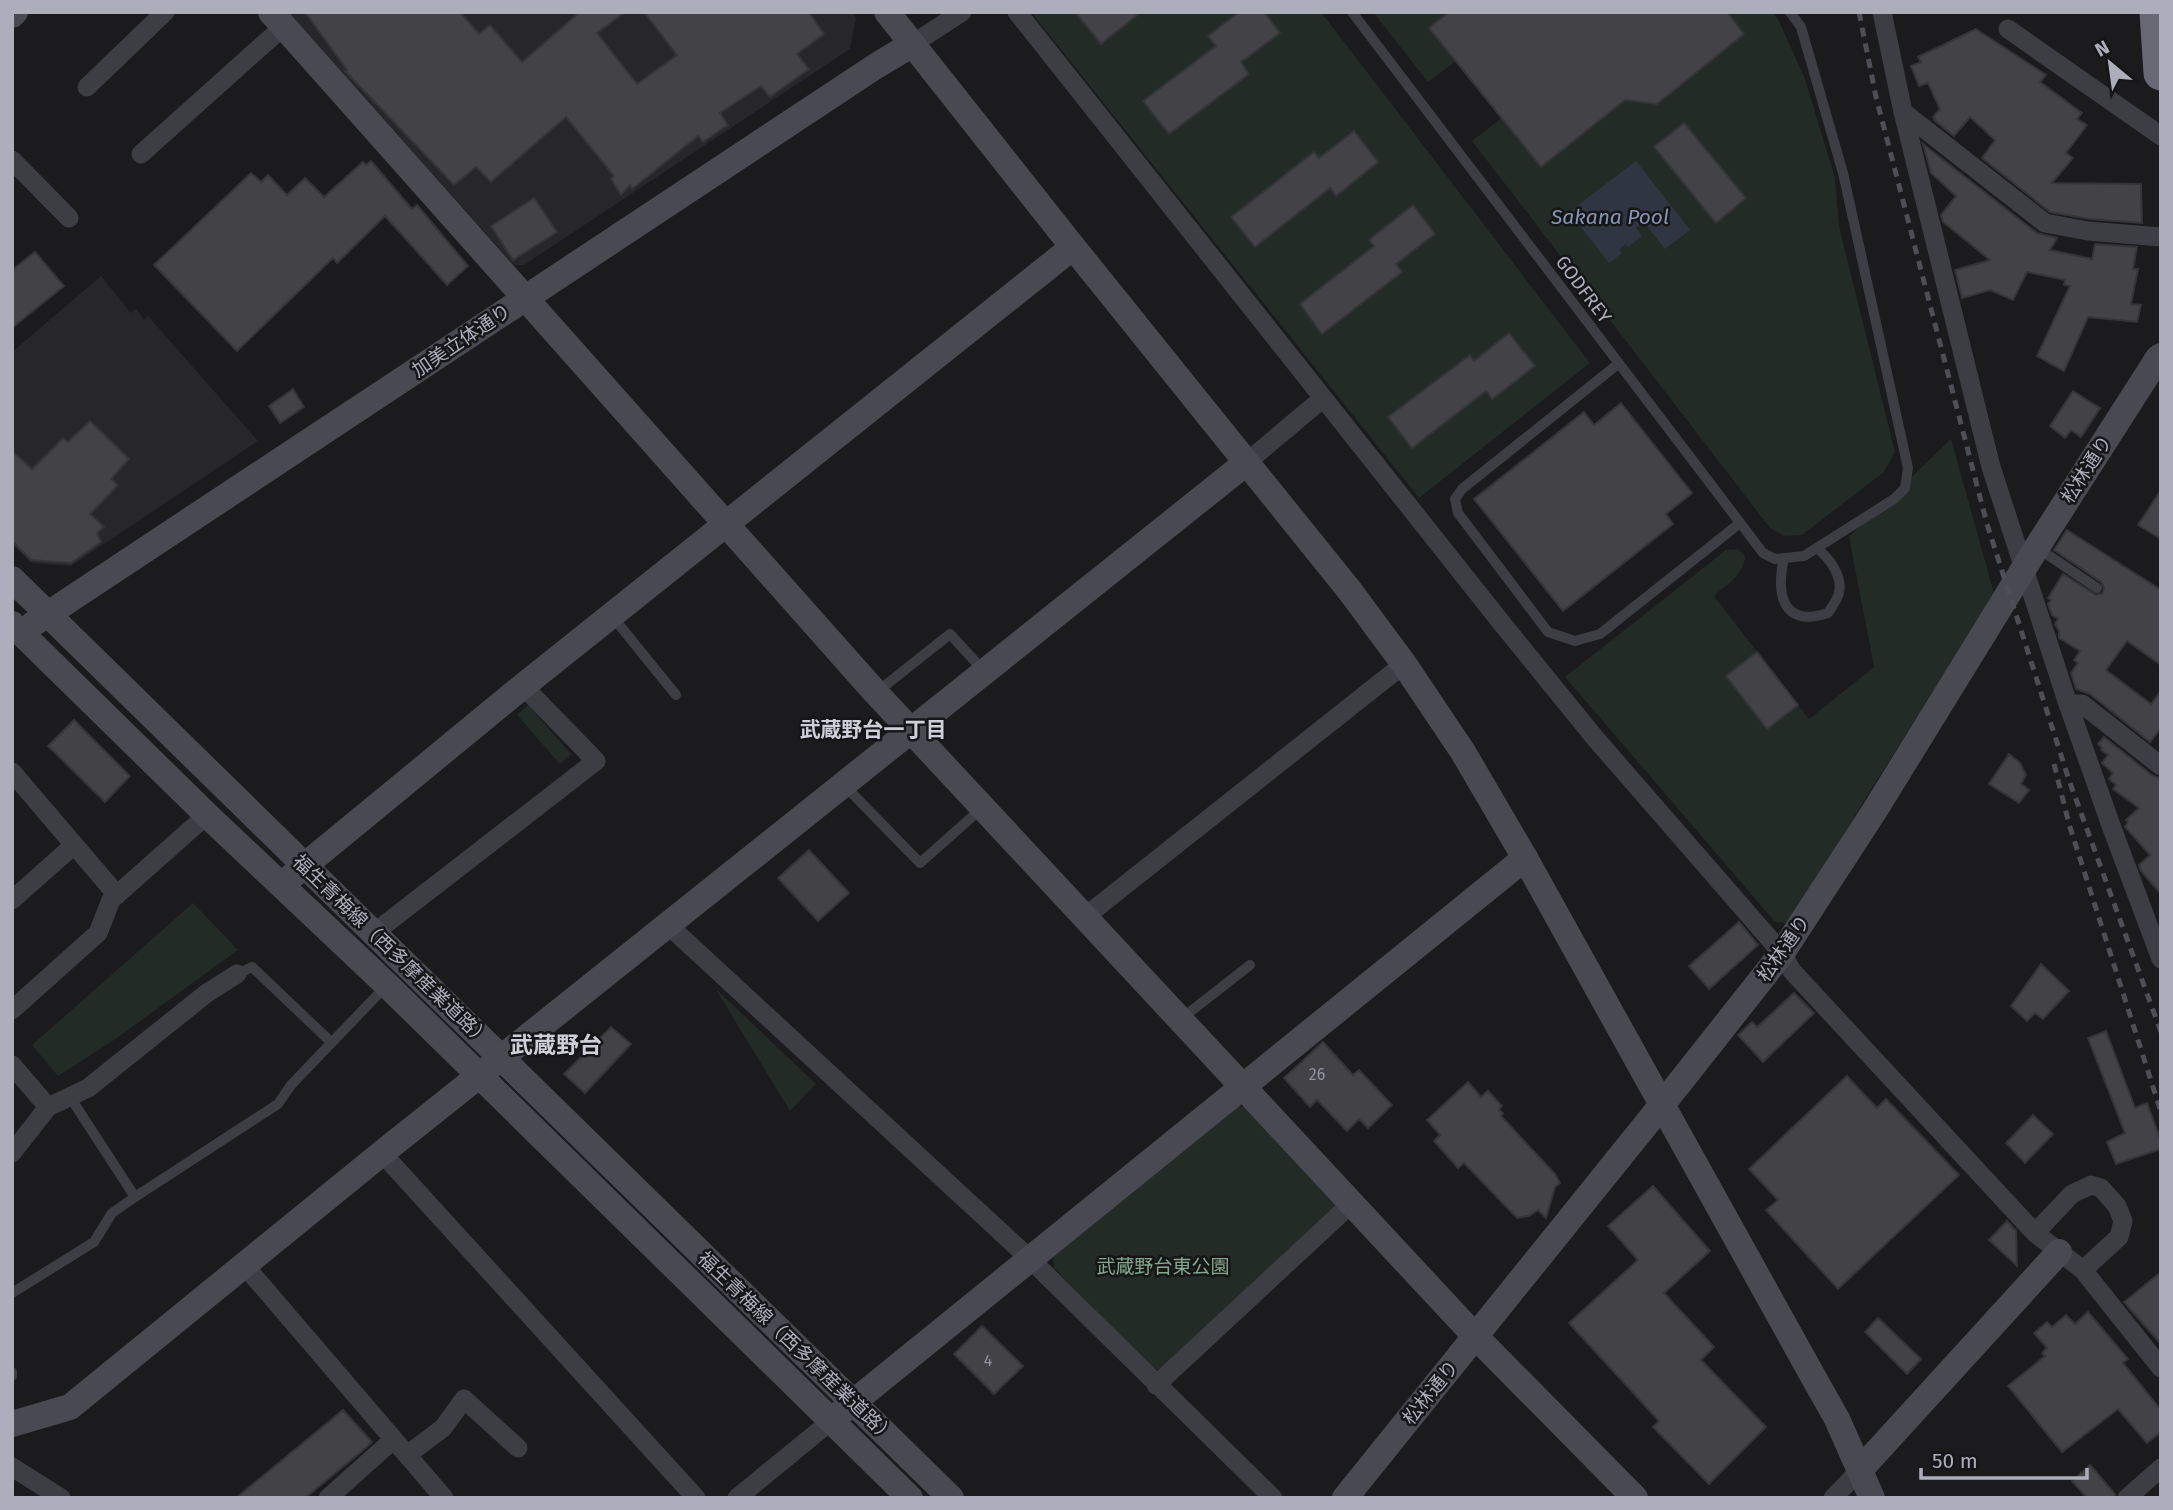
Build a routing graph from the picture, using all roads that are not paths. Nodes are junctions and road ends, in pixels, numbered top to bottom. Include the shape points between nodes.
1 (164, 12) edge
2 (887, 12) edge
3 (962, 12) edge
4 (1017, 12) edge
5 (1352, 12) edge
6 (1790, 12) edge
7 (1882, 12) edge
8 (2157, 12) edge
9 (277, 19) edge
10 (2008, 29) dead end
11 (911, 45) junction
12 (2161, 73) edge
13 (87, 87) dead end
14 (1903, 112) junction
15 (2161, 136) edge
16 (141, 154) dead end
17 (12, 160) edge
18 (69, 218) dead end
19 (2161, 237) edge
20 (1073, 247) junction
21 (525, 298) junction
22 (2161, 356) edge
23 (1618, 364) junction
24 (1322, 399) junction
25 (1246, 463) junction
26 (1740, 523) junction
27 (726, 524) junction
28 (2037, 547) junction
29 (1817, 548) junction
30 (1784, 558) junction
31 (2023, 570) junction
32 (12, 579) edge
33 (2097, 588) dead end
34 (48, 614) junction
35 (612, 616) junction
36 (15, 631) edge
37 (1404, 664) junction
38 (984, 671) junction
39 (523, 686) junction
40 (876, 693) junction
41 (676, 695) dead end
42 (2068, 704) junction
43 (910, 730) junction
44 (2161, 766) edge
45 (12, 772) edge
46 (844, 784) junction
47 (982, 808) junction
48 (207, 815) junction
49 (74, 845) junction
50 (1525, 858) junction
51 (304, 865) junction
52 (281, 886) junction
53 (117, 895) junction
54 (12, 900) edge
55 (1086, 916) junction
56 (667, 924) junction
57 (374, 933) junction
58 (1782, 953) junction
59 (2161, 959) edge
60 (1250, 965) dead end
61 (237, 974) joint
62 (387, 985) junction
63 (12, 1010) edge
64 (1181, 1019) junction
65 (331, 1042) junction
66 (502, 1057) junction
67 (12, 1065) edge
68 (480, 1076) junction
69 (1242, 1088) junction
70 (70, 1097) junction
71 (1663, 1104) junction
72 (48, 1107) junction
73 (12, 1153) edge
74 (382, 1153) junction
75 (135, 1197) junction
76 (1352, 1203) junction
77 (2035, 1233) junction
78 (2059, 1252) junction
79 (1030, 1259) junction
80 (245, 1266) junction
81 (2083, 1270) junction
82 (12, 1293) edge
83 (1475, 1336) junction
84 (2161, 1368) edge
85 (1156, 1385) junction
86 (853, 1402) junction
87 (831, 1421) junction
88 (12, 1424) edge
89 (393, 1440) junction
90 (518, 1448) dead end
91 (407, 1455) junction
92 (12, 1467) edge
93 (2161, 1468) edge
94 (1860, 1469) junction
95 (61, 1498) edge
96 (328, 1498) edge
97 (444, 1498) edge
98 (696, 1498) edge
99 (737, 1498) edge
100 (909, 1498) edge
101 (951, 1498) edge
102 (1273, 1498) edge
103 (1345, 1498) edge
104 (1634, 1498) edge
105 (1833, 1498) edge
106 (1872, 1498) edge
107 (2127, 1498) edge

1 - 13 street
2 - 11 street
3 - 11 street
4 - 24 street
5 - 23 lane, GODFREY
6 - 29 lane via 1801,27 1843,173 1908,468 1905,488 1894,499
7 - 14 street
8 - 12 highway
9 - 16 street
9 - 21 street
10 - 15 street
11 - 20 street
11 - 21 street, 加美立体通り
14 - 19 street via 2045,223
14 - 31 street via 1990,467
17 - 18 street
20 - 25 street
20 - 27 street
21 - 27 street
21 - 34 street, 加美立体通り
22 - 28 street, 松林通り
23 - 26 lane, GODFREY
23 - 26 lane via 1455,499 1458,513 1548,632 1575,641 1600,634
24 - 25 street
24 - 58 street via 1595,738
25 - 37 street
25 - 38 street
26 - 30 lane, GODFREY via 1763,553
27 - 35 street
27 - 40 street
28 - 31 street, 松林通り
28 - 33 lane
29 - 30 lane via 1804,556
29 - 30 lane via 1837,574 1839,593 1828,613 1813,618 1798,617 1787,608 1781,582
31 - 42 street
31 - 58 street, 松林通り
32 - 34 street, 福生青梅線（西多摩産業道路）
34 - 36 street, 加美立体通り
34 - 51 street, 福生青梅線（西多摩産業道路）
35 - 39 street
35 - 41 lane
36 - 48 street, 福生青梅線（西多摩産業道路）
37 - 50 street
37 - 55 street
38 - 40 lane via 950,634
38 - 43 street
39 - 51 street
39 - 57 street via 596,761
40 - 43 street
42 - 44 street via 2082,704
42 - 59 street
43 - 46 street
43 - 47 street
45 - 49 street
46 - 47 lane via 919,863
46 - 56 street
47 - 55 street
48 - 52 street, 福生青梅線（西多摩産業道路）
48 - 53 street
49 - 53 street
49 - 54 street
50 - 69 street
50 - 71 street
51 - 52 street
51 - 57 street, 福生青梅線（西多摩産業道路）
52 - 62 street, 福生青梅線（西多摩産業道路）
53 - 63 street via 98,933
55 - 64 street
56 - 66 street
56 - 79 street
57 - 66 street, 福生青梅線（西多摩産業道路）
58 - 71 street, 松林通り
58 - 77 street via 1792,971
60 - 64 lane
61 - 65 lane via 252,967
61 - 70 street
62 - 65 lane
62 - 68 street, 福生青梅線（西多摩産業道路）
64 - 69 street
65 - 75 lane via 278,1104
66 - 68 street
66 - 86 street, 福生青梅線（西多摩産業道路）
67 - 72 street
68 - 74 street
68 - 87 street, 福生青梅線（西多摩産業道路）
69 - 76 street
69 - 79 street
70 - 72 street
70 - 75 lane
71 - 83 street, 松林通り
71 - 94 street via 1837,1419
72 - 73 street
74 - 80 street
74 - 98 street
75 - 82 lane via 112,1213 94,1242
76 - 83 street
76 - 85 street
77 - 78 street
77 - 81 street via 2072,1194 2091,1185 2101,1188 2123,1221 2119,1237
78 - 81 street
78 - 94 street
79 - 85 street
79 - 86 street
80 - 88 street via 70,1407
80 - 89 street
81 - 84 street
83 - 103 street, 松林通り
83 - 104 street
85 - 102 street
86 - 87 street
86 - 101 street, 福生青梅線（西多摩産業道路）
87 - 99 street
87 - 100 street, 福生青梅線（西多摩産業道路）
89 - 91 street
89 - 96 street
90 - 91 street via 464,1399 443,1427
91 - 97 street
92 - 95 street
93 - 107 street
94 - 105 street
94 - 106 street

